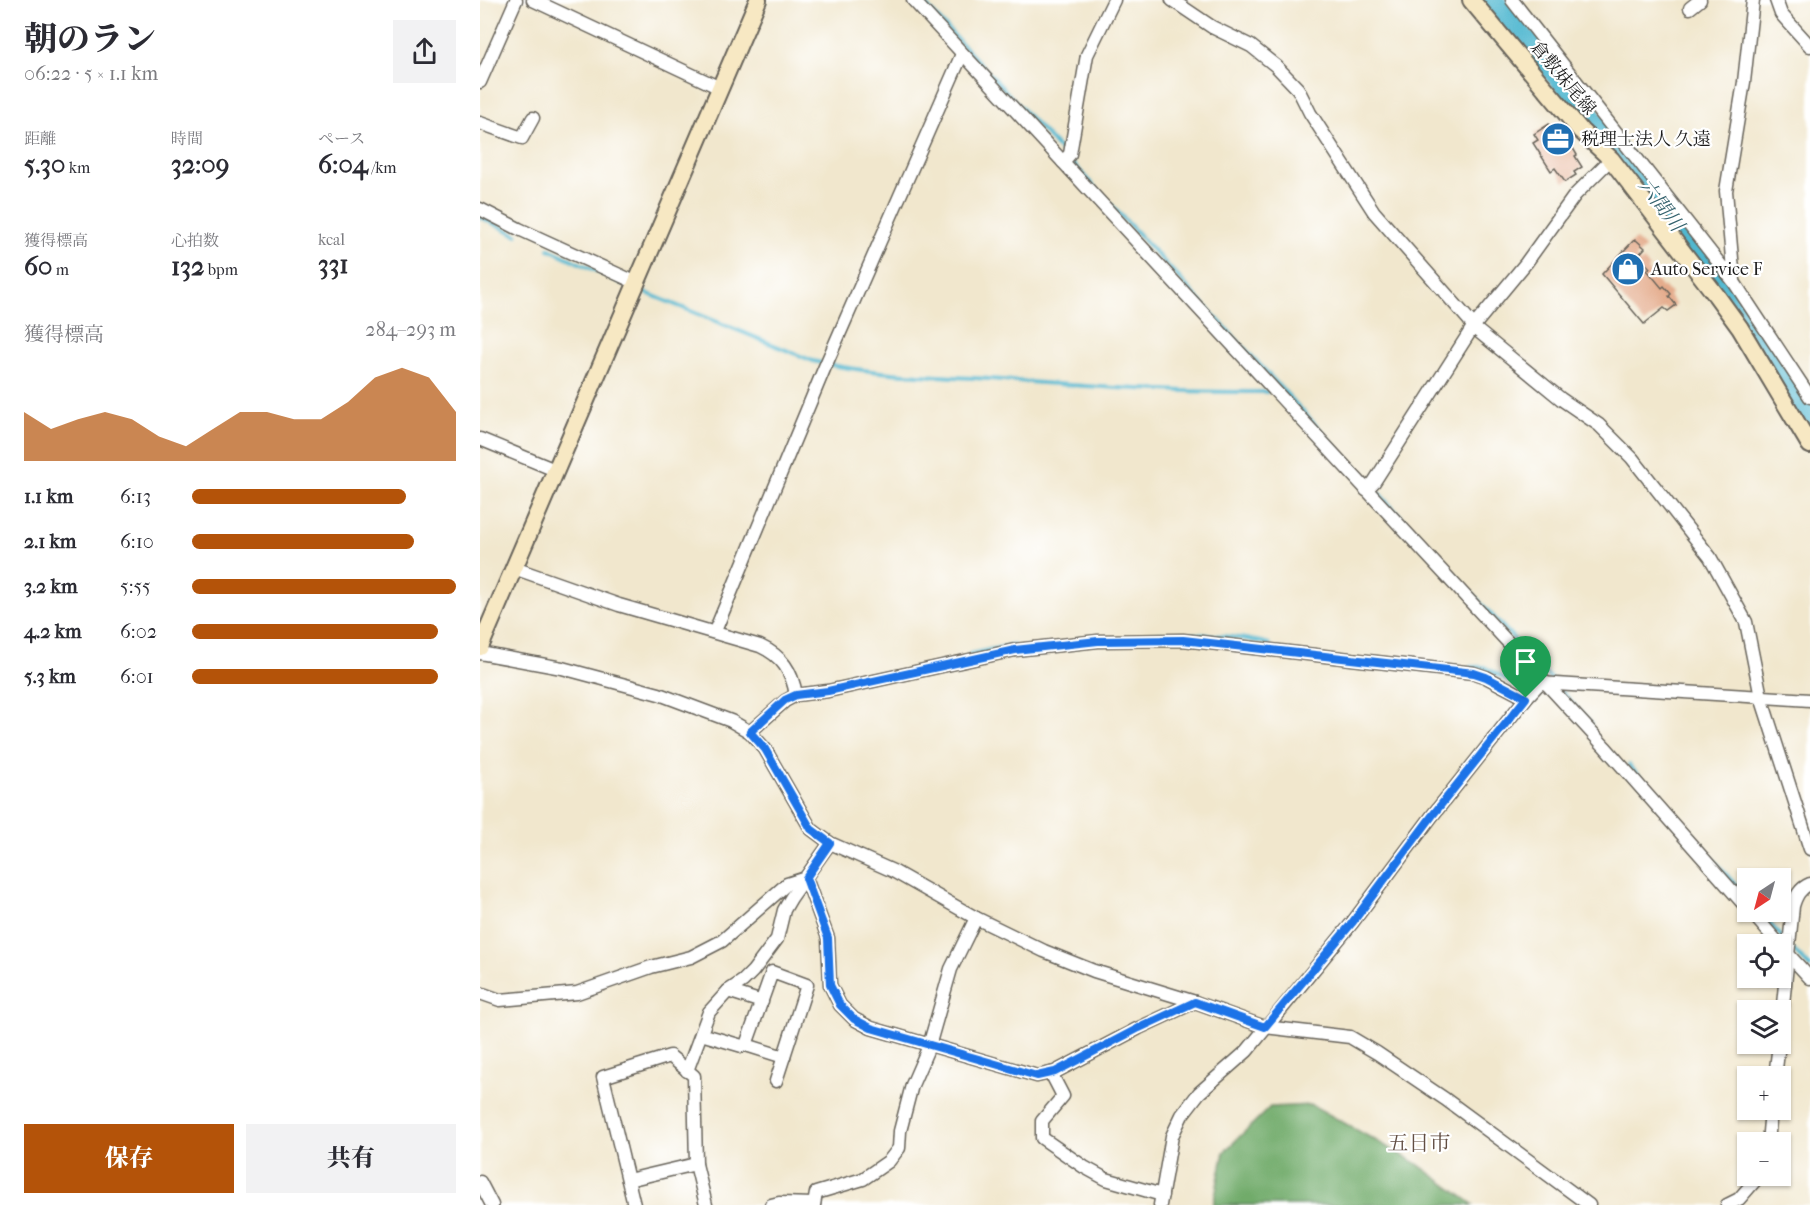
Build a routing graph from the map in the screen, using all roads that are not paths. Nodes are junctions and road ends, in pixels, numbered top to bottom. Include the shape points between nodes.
1 (516, 0) edge
2 (532, 0) edge
3 (758, 0) edge
4 (913, 0) edge
5 (1114, 0) edge
6 (1172, 0) edge
7 (1471, 0) edge
8 (1512, 0) edge
9 (1753, 0) edge
10 (1776, 0) edge
11 (1810, 46) edge
12 (962, 54) junction
13 (480, 82) edge
14 (720, 88) junction
15 (533, 118) dead end
16 (480, 123) edge
17 (1066, 159) junction
18 (1611, 159) junction
19 (480, 209) edge
20 (635, 286) junction
21 (1726, 288) junction
22 (1473, 327) junction
23 (1805, 379) edge
24 (1810, 397) edge
25 (480, 439) edge
26 (1810, 445) edge
27 (555, 470) junction
28 (1370, 486) junction
29 (514, 568) junction
30 (715, 631) junction
31 (480, 647) edge
32 (480, 653) edge
33 (1552, 683) junction
34 (796, 695) junction
35 (1761, 697) junction
36 (1526, 698) junction
37 (1810, 700) edge
38 (750, 732) junction
39 (830, 843) junction
40 (1810, 849) edge
41 (806, 878) junction
42 (1810, 884) edge
43 (1737, 897) edge
44 (976, 918) junction
45 (1759, 922) edge
46 (1770, 934) edge
47 (1791, 939) edge
48 (1791, 957) edge
49 (1810, 978) edge
50 (728, 991) junction
51 (480, 993) edge
52 (762, 1002) junction
53 (1195, 1002) junction
54 (1265, 1027) junction
55 (701, 1034) junction
56 (746, 1045) junction
57 (929, 1046) junction
58 (784, 1058) junction
59 (687, 1071) junction
60 (1051, 1073) junction
61 (776, 1081) dead end
62 (696, 1164) junction
63 (628, 1180) junction
64 (480, 1182) edge
65 (1752, 1186) edge
66 (1161, 1200) edge
67 (491, 1204) edge
68 (633, 1205) edge
69 (706, 1205) edge
70 (771, 1205) edge
71 (814, 1205) edge
72 (1589, 1205) edge
73 (1727, 1205) edge

1 - 13 street
2 - 14 street
3 - 14 street
4 - 12 street
5 - 17 street via 1087,55
6 - 22 street via 1212,27 1251,46 1298,89 1374,212
7 - 18 street, 倉敷妹尾線 via 1581,131
8 - 21 street
9 - 21 street via 1725,191
10 - 11 street via 1782,15
12 - 17 street
12 - 30 street
14 - 20 street
15 - 16 street via 522,138
17 - 28 street
18 - 21 street, 倉敷妹尾線
18 - 22 street via 1575,195
19 - 20 street
20 - 27 street
21 - 23 street
21 - 26 street, 倉敷妹尾線 via 1740,328
22 - 28 street
22 - 35 street via 1599,425 1632,458 1710,557 1746,622
23 - 24 street
25 - 27 street
27 - 29 street
28 - 33 street
29 - 30 street via 619,605
29 - 31 street
30 - 34 street via 775,653 794,682
32 - 38 street via 562,668 659,694
33 - 35 street
33 - 36 street via 1540,683
33 - 43 street
34 - 36 street via 1015,650 1098,641 1183,640 1474,673
34 - 38 street
35 - 37 street
35 - 40 street
36 - 54 street via 1352,923
38 - 39 street via 765,749 811,829
39 - 41 street
39 - 44 street via 893,871
41 - 50 street via 784,910 777,939 753,971
41 - 51 street via 787,884 722,941 691,957 577,993 500,1000
41 - 57 street via 828,938 830,985 840,1005 871,1028
42 - 47 street via 1796,897
44 - 53 street via 1094,971
44 - 57 street via 951,969
45 - 46 street
48 - 49 street
50 - 52 street
50 - 55 street via 709,1012
52 - 56 street
52 - 58 street via 772,972 807,985
53 - 54 street
53 - 60 street
54 - 66 street via 1247,1051 1199,1093 1182,1115 1172,1136
54 - 72 street via 1350,1037 1445,1100
55 - 56 street
55 - 59 street
56 - 58 street
57 - 60 street via 1037,1076
57 - 71 street via 912,1085 899,1148 889,1161 863,1179 816,1193
58 - 61 street
59 - 62 street via 694,1076
59 - 63 street via 670,1056 603,1077
60 - 66 street via 1063,1096 1042,1121 1042,1138 1106,1179
62 - 63 street
62 - 69 street
63 - 68 street
64 - 67 street
65 - 73 street
70 - 71 street

